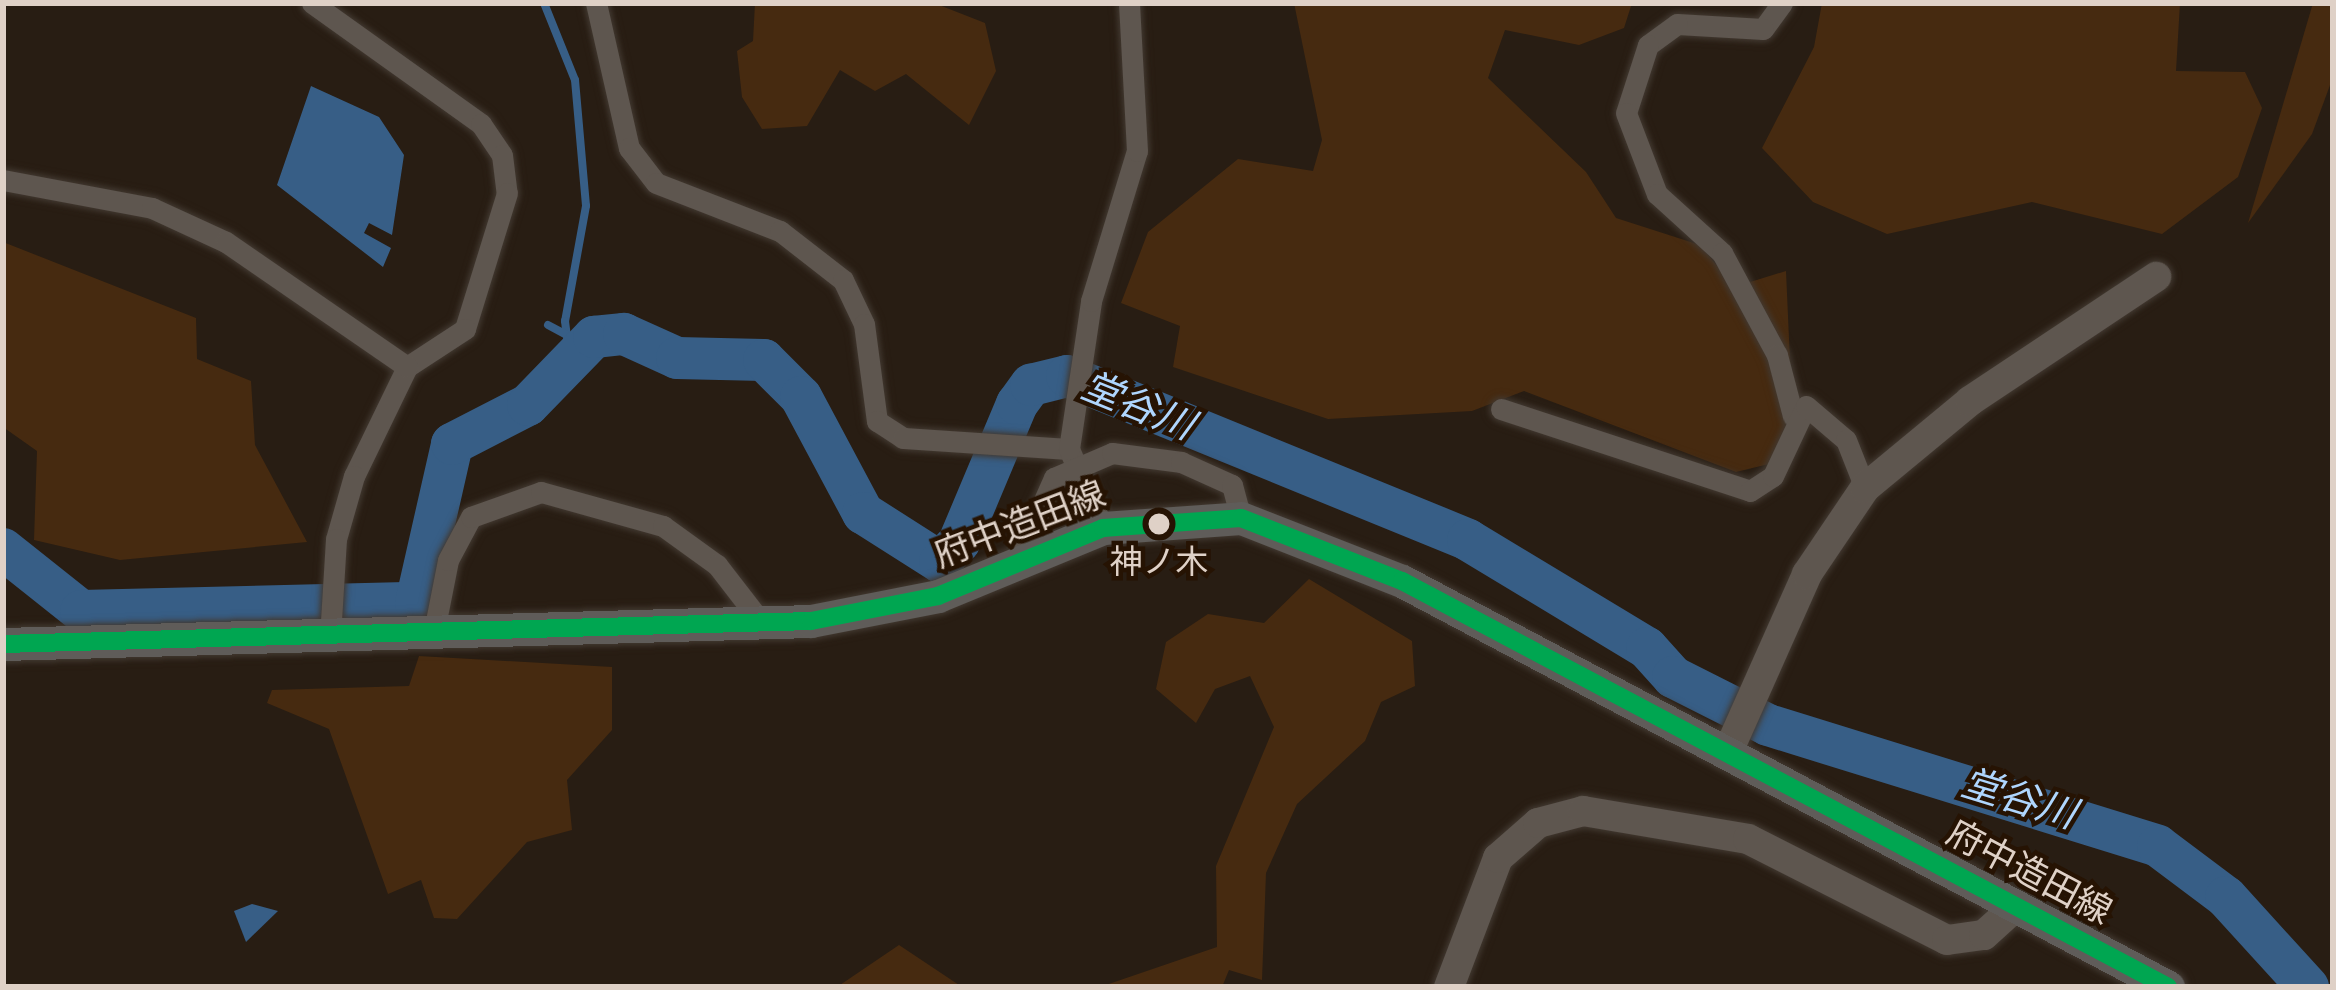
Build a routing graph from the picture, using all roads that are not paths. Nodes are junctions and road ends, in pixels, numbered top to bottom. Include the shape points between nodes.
1 (312, 3) edge
2 (596, 3) edge
3 (1129, 3) edge
4 (1782, 3) edge
5 (3, 180) edge
6 (2156, 277) dead end
7 (407, 367) junction
8 (1501, 409) dead end
9 (1793, 416) junction
10 (1071, 456) junction
11 (1865, 488) junction
12 (1241, 518) junction
13 (1102, 528) junction
14 (1017, 562) junction
15 (761, 622) junction
16 (331, 626) junction
17 (434, 631) junction
18 (3, 644) edge
19 (1732, 744) junction
20 (2014, 907) junction
21 (1449, 987) edge
22 (2168, 987) edge

1 - 7 street via 481,124 502,155 507,193 483,297 465,329
2 - 10 street via 629,148 656,183 779,231 843,280 864,324 877,421 903,438 1006,443
3 - 10 street via 1137,151 1083,361
4 - 9 street via 1763,28 1706,20 1663,35 1630,80 1625,113 1657,194 1722,253 1777,356
5 - 7 street via 152,208 226,242
6 - 11 street via 1970,401
7 - 16 street via 354,476
8 - 9 street via 1750,491 1773,476
9 - 11 street via 1806,406 1827,414
10 - 12 street via 1181,462 1232,485
10 - 13 street
10 - 14 street via 1036,501
11 - 19 street via 1807,574
12 - 13 main road, 府中造田線
12 - 19 main road, 府中造田線 via 1402,581
13 - 14 main road, 府中造田線
14 - 15 main road, 府中造田線 via 901,606
15 - 17 main road, 府中造田線
15 - 17 street via 718,565 663,526 541,492 471,518 448,560
16 - 17 main road, 府中造田線
16 - 18 main road, 府中造田線
19 - 20 main road, 府中造田線
20 - 21 street via 1984,935 1946,940 1748,839 1582,811 1538,823 1498,858
20 - 22 main road, 府中造田線

